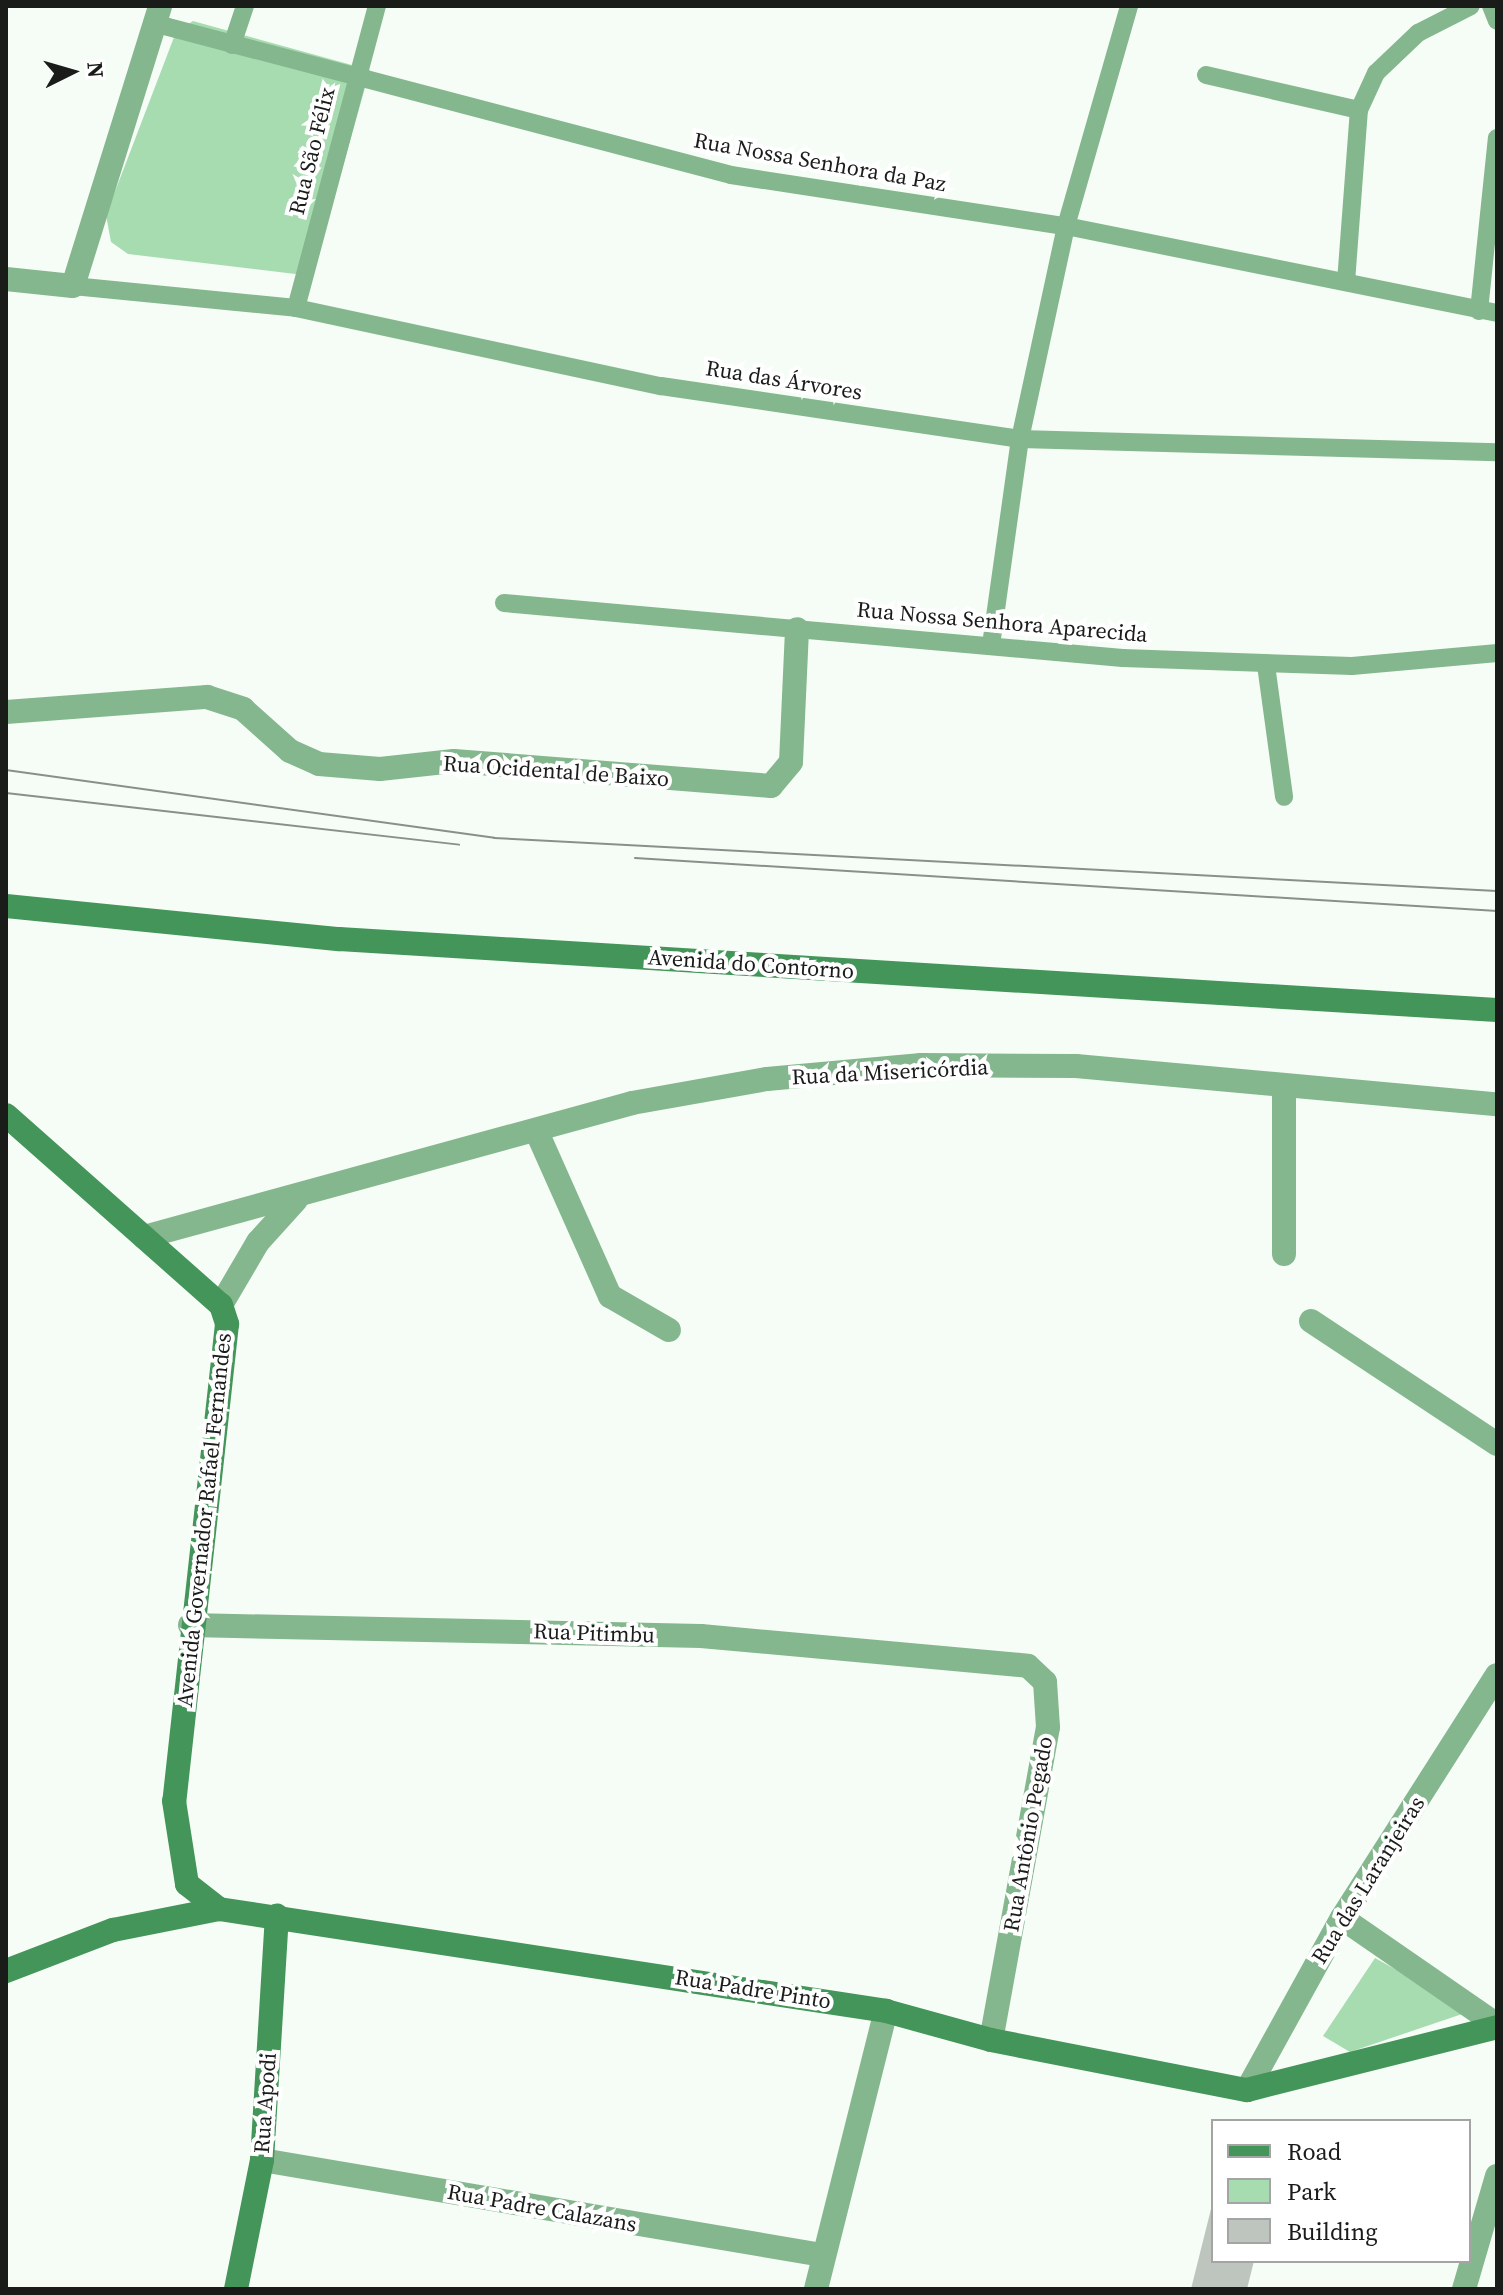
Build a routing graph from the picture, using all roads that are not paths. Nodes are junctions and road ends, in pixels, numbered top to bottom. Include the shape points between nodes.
1 (245, 6) edge
2 (377, 6) edge
3 (1110, 6) edge
4 (1471, 6) edge
5 (1491, 6) edge
6 (1128, 10) edge
7 (156, 15) edge
8 (1497, 21) edge
9 (232, 45) junction
10 (1206, 75) dead end
11 (356, 78) junction
12 (1359, 110) junction
13 (1497, 138) edge
14 (1066, 226) junction
15 (6, 279) edge
16 (1346, 282) junction
17 (73, 286) junction
18 (296, 308) junction
19 (1488, 312) edge
20 (1020, 439) junction
21 (1497, 452) edge
22 (504, 603) dead end
23 (797, 629) junction
24 (991, 645) junction
25 (1497, 653) edge
26 (1266, 665) junction
27 (6, 712) edge
28 (1284, 797) dead end
29 (6, 906) edge
30 (1497, 1010) edge
31 (1284, 1088) junction
32 (1497, 1104) edge
33 (6, 1115) edge
34 (536, 1130) junction
35 (298, 1198) junction
36 (144, 1237) junction
37 (1284, 1254) dead end
38 (221, 1305) junction
39 (1311, 1321) dead end
40 (669, 1330) dead end
41 (1497, 1444) edge
42 (190, 1625) junction
43 (998, 1662) joint
44 (1497, 1675) edge
45 (219, 1909) junction
46 (277, 1915) junction
47 (1342, 1918) junction
48 (6, 1971) edge
49 (886, 2011) junction
50 (1497, 2026) edge
51 (991, 2040) junction
52 (1247, 2090) junction
53 (262, 2160) junction
54 (1497, 2176) edge
55 (822, 2255) junction
56 (236, 2289) edge
57 (816, 2289) edge
58 (1464, 2289) edge

1 - 9 lane
2 - 11 lane, Rua São Félix
3 - 6 lane
4 - 12 lane via 1390,55
5 - 8 lane
6 - 14 lane
7 - 9 lane, Rua Nossa Senhora da Paz
7 - 17 street
9 - 11 lane, Rua Nossa Senhora da Paz
10 - 12 lane
11 - 14 lane, Rua Nossa Senhora da Paz via 731,175
11 - 18 lane, Rua São Félix
12 - 16 lane
13 - 19 lane
14 - 16 lane, Rua Nossa Senhora da Paz
14 - 20 lane
15 - 17 street
16 - 19 lane, Rua Nossa Senhora da Paz
17 - 18 lane, Rua das Árvores
18 - 20 lane, Rua das Árvores via 661,386
20 - 21 lane, Rua das Árvores
20 - 24 lane
22 - 23 lane, Rua Nossa Senhora Aparecida
23 - 24 lane, Rua Nossa Senhora Aparecida
23 - 27 street, Rua Ocidental de Baixo via 791,762 771,786 454,761 380,769 319,764 290,751 243,709 207,697
24 - 26 lane, Rua Nossa Senhora Aparecida
25 - 26 lane, Rua Nossa Senhora Aparecida via 1377,666
26 - 28 lane
29 - 30 main road, Avenida do Contorno via 339,939
31 - 32 street, Rua da Misericórdia
31 - 34 street, Rua da Misericórdia via 1076,1066 921,1065 767,1079
31 - 37 street
33 - 36 main road, Avenida Governador Rafael Fernandes
34 - 35 street, Rua da Misericórdia
34 - 40 street via 610,1296
35 - 36 street, Rua da Misericórdia
35 - 38 street via 258,1242
36 - 38 main road, Avenida Governador Rafael Fernandes
38 - 42 main road, Avenida Governador Rafael Fernandes via 226,1357
39 - 41 street
42 - 43 street, Rua Pitimbu via 701,1636
42 - 45 main road, Avenida Governador Rafael Fernandes via 177,1845 187,1884
43 - 51 street, Rua Antônio Pegado via 1037,1671 1048,1727
44 - 47 street, Rua das Laranjeiras
45 - 46 main road, Rua Padre Pinto
45 - 48 main road, Rua Padre Pinto via 113,1930
46 - 49 main road, Rua Padre Pinto
46 - 53 main road, Rua Apodi
47 - 50 street
47 - 52 street, Rua das Laranjeiras
49 - 51 main road, Rua Padre Pinto
49 - 55 street
50 - 52 main road, Rua Padre Pinto
51 - 52 main road, Rua Padre Pinto
53 - 55 street, Rua Padre Calazans
53 - 56 main road, Rua Apodi
54 - 58 street
55 - 57 street

